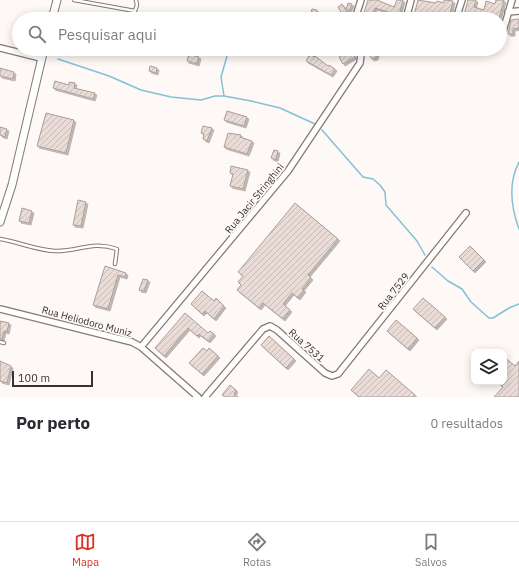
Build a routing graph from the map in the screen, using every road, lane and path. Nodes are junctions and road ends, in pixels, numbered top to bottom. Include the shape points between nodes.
1 (57, 0) edge
2 (74, 0) edge
3 (136, 0) edge
4 (361, 0) edge
5 (411, 0) edge
6 (462, 0) edge
7 (512, 0) edge
8 (519, 11) edge
9 (54, 12) edge
10 (357, 12) edge
11 (408, 12) edge
12 (458, 12) edge
13 (508, 12) junction
14 (507, 16) edge
15 (0, 48) edge
16 (12, 51) edge
17 (33, 56) edge
18 (361, 56) edge
19 (41, 58) joint
20 (466, 213) dead end
21 (0, 222) edge
22 (0, 239) edge
23 (115, 264) dead end
24 (0, 309) edge
25 (0, 342) edge
26 (4, 343) dead end
27 (141, 347) junction
28 (332, 376) joint
29 (198, 397) edge
30 (205, 397) edge

1 - 9 street
2 - 3 lane via 135,11
4 - 10 street
5 - 11 street
6 - 12 street
7 - 13 street
8 - 13 street
13 - 14 street
15 - 16 street
17 - 19 street
18 - 27 street, Rua Jacir Stringhini via 360,64 276,187
19 - 21 street via 12,185
20 - 28 street, Rua 7529 via 340,372
22 - 23 lane via 49,251 91,245 111,247 117,249
24 - 27 street, Rua Heliodoro Muniz via 124,339
25 - 26 lane
27 - 29 street, Rua Heliodoro Muniz
28 - 30 street, Rua 7531 via 325,373 270,326 263,329

